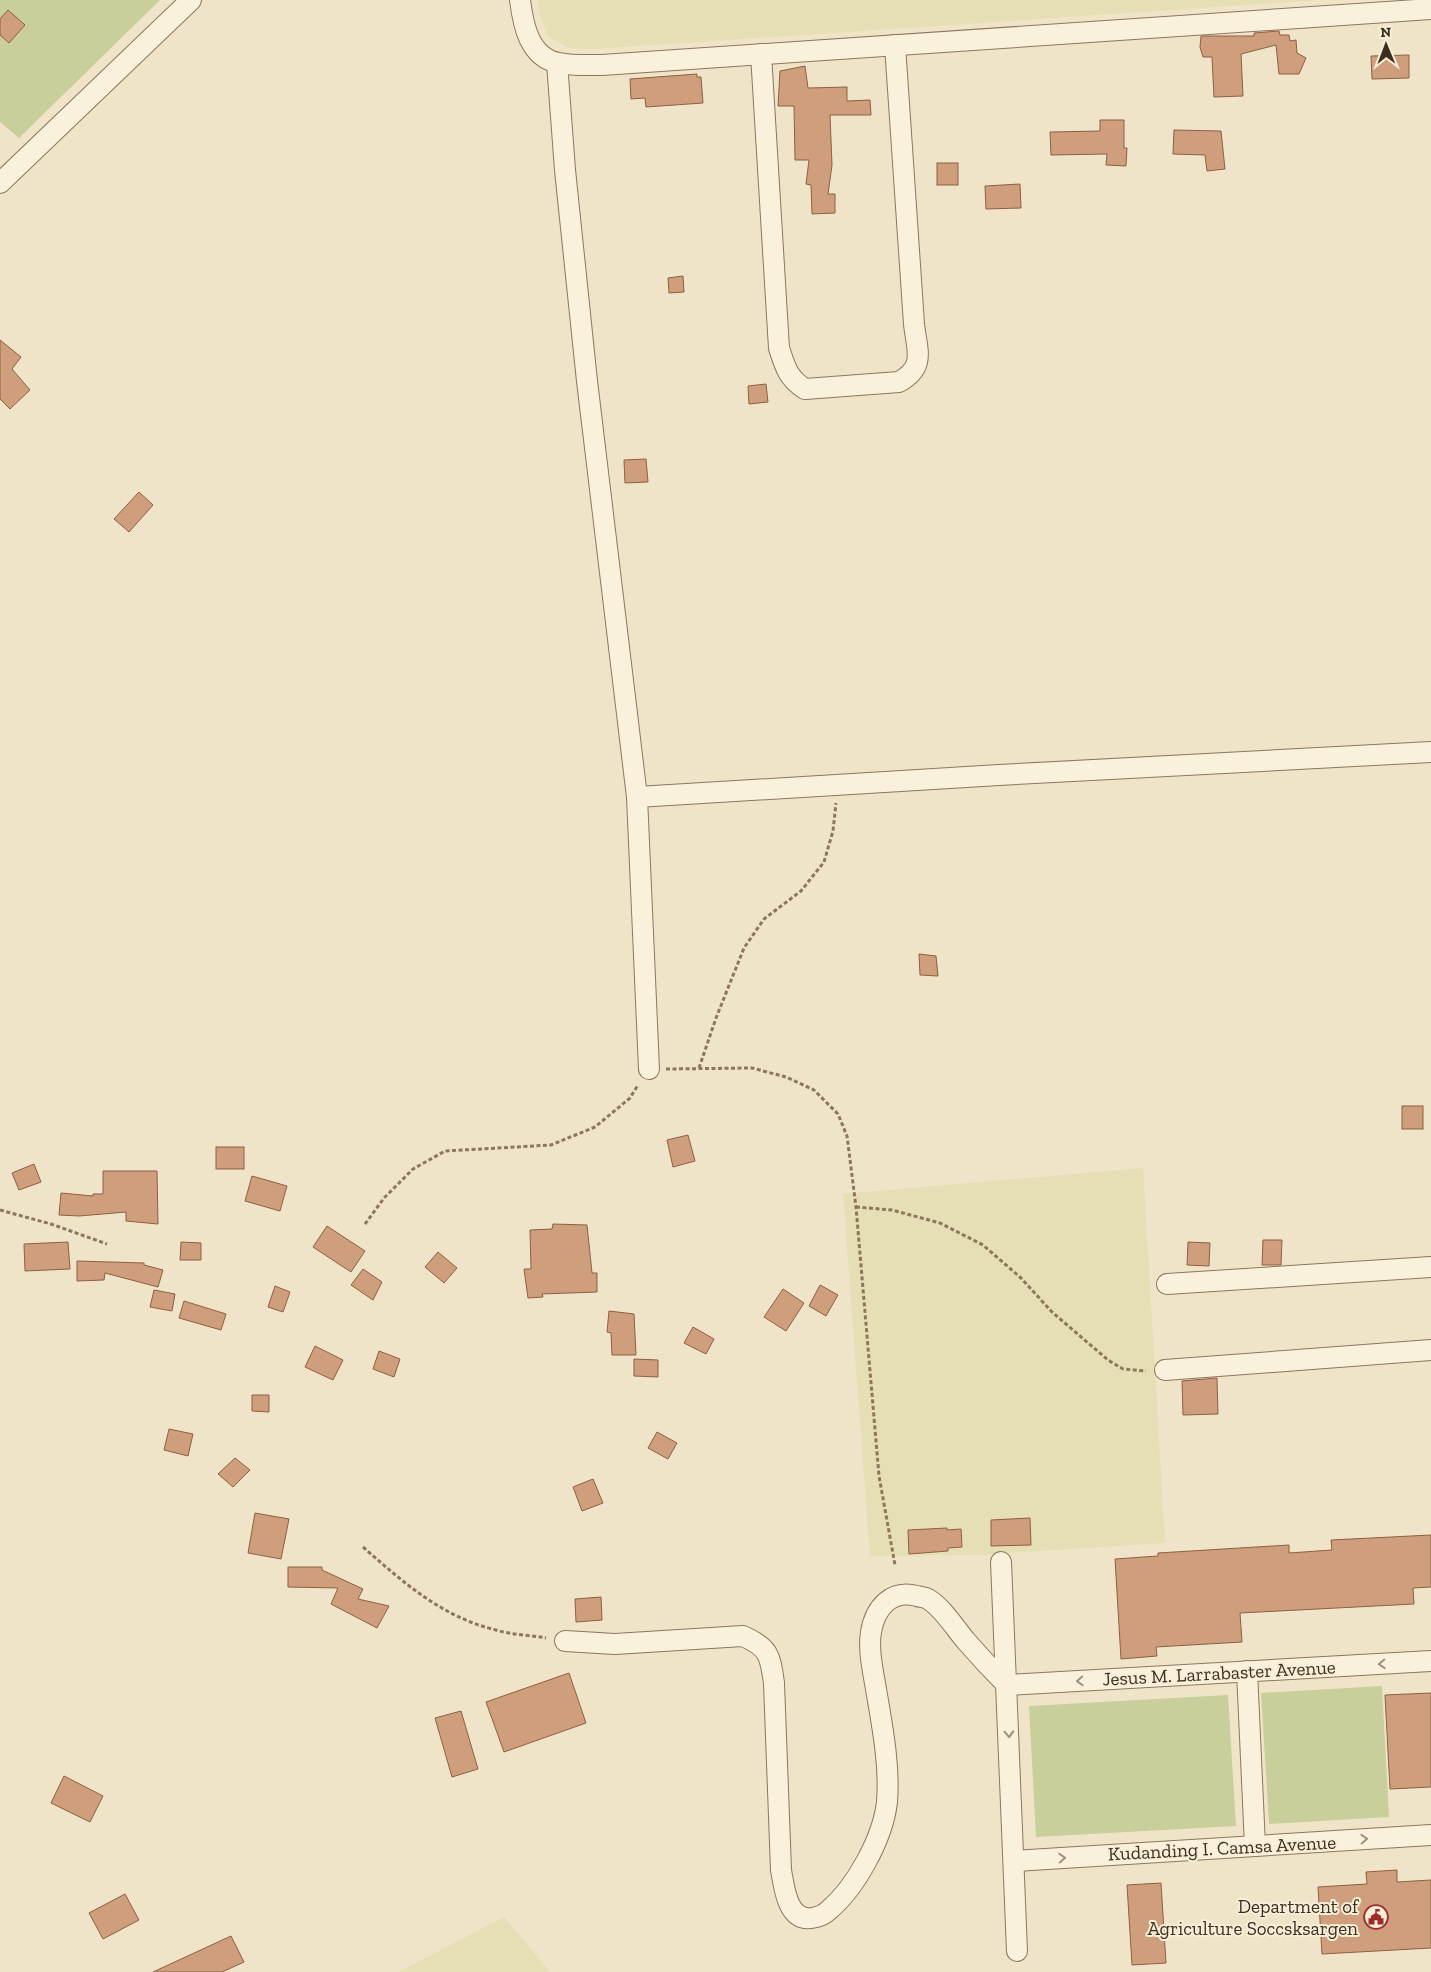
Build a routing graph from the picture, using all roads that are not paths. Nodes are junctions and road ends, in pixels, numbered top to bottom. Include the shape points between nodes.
1 (191, 0) edge
2 (520, 0) edge
3 (1431, 9) edge
4 (895, 45) junction
5 (761, 54) junction
6 (557, 63) junction
7 (0, 183) edge
8 (1431, 752) edge
9 (637, 797) junction
10 (648, 1069) road end
11 (1431, 1268) edge
12 (1167, 1284) dead end
13 (1431, 1350) edge
14 (1165, 1370) road end
15 (1001, 1562) dead end
16 (565, 1641) road end
17 (1431, 1661) edge
18 (1246, 1671) junction
19 (1007, 1685) junction
20 (1431, 1835) edge
21 (1255, 1846) junction
22 (1014, 1860) junction
23 (1017, 1951) dead end

1 - 7 street
2 - 6 street via 526,32 534,48
3 - 4 street
4 - 5 street
4 - 5 street via 918,360 912,375 899,382 805,389 794,382 784,366 779,348
5 - 6 street via 602,65
6 - 9 street via 587,381
8 - 9 street
9 - 10 street
11 - 12 street
13 - 14 street
15 - 19 street
16 - 19 street via 615,1644 743,1636 760,1644 770,1658 774,1684 781,1870 785,1894 791,1909 810,1918 824,1915 837,1903 861,1869 882,1828 887,1802 887,1774 871,1657 871,1632 878,1608 892,1596 909,1594 928,1599
17 -> 18 street, Jesus M. Larrabaster Avenue
18 -> 19 street, Jesus M. Larrabaster Avenue
18 - 21 street
19 -> 22 street
21 -> 20 street, Kudanding I. Camsa Avenue
22 -> 21 street, Kudanding I. Camsa Avenue
22 - 23 street

